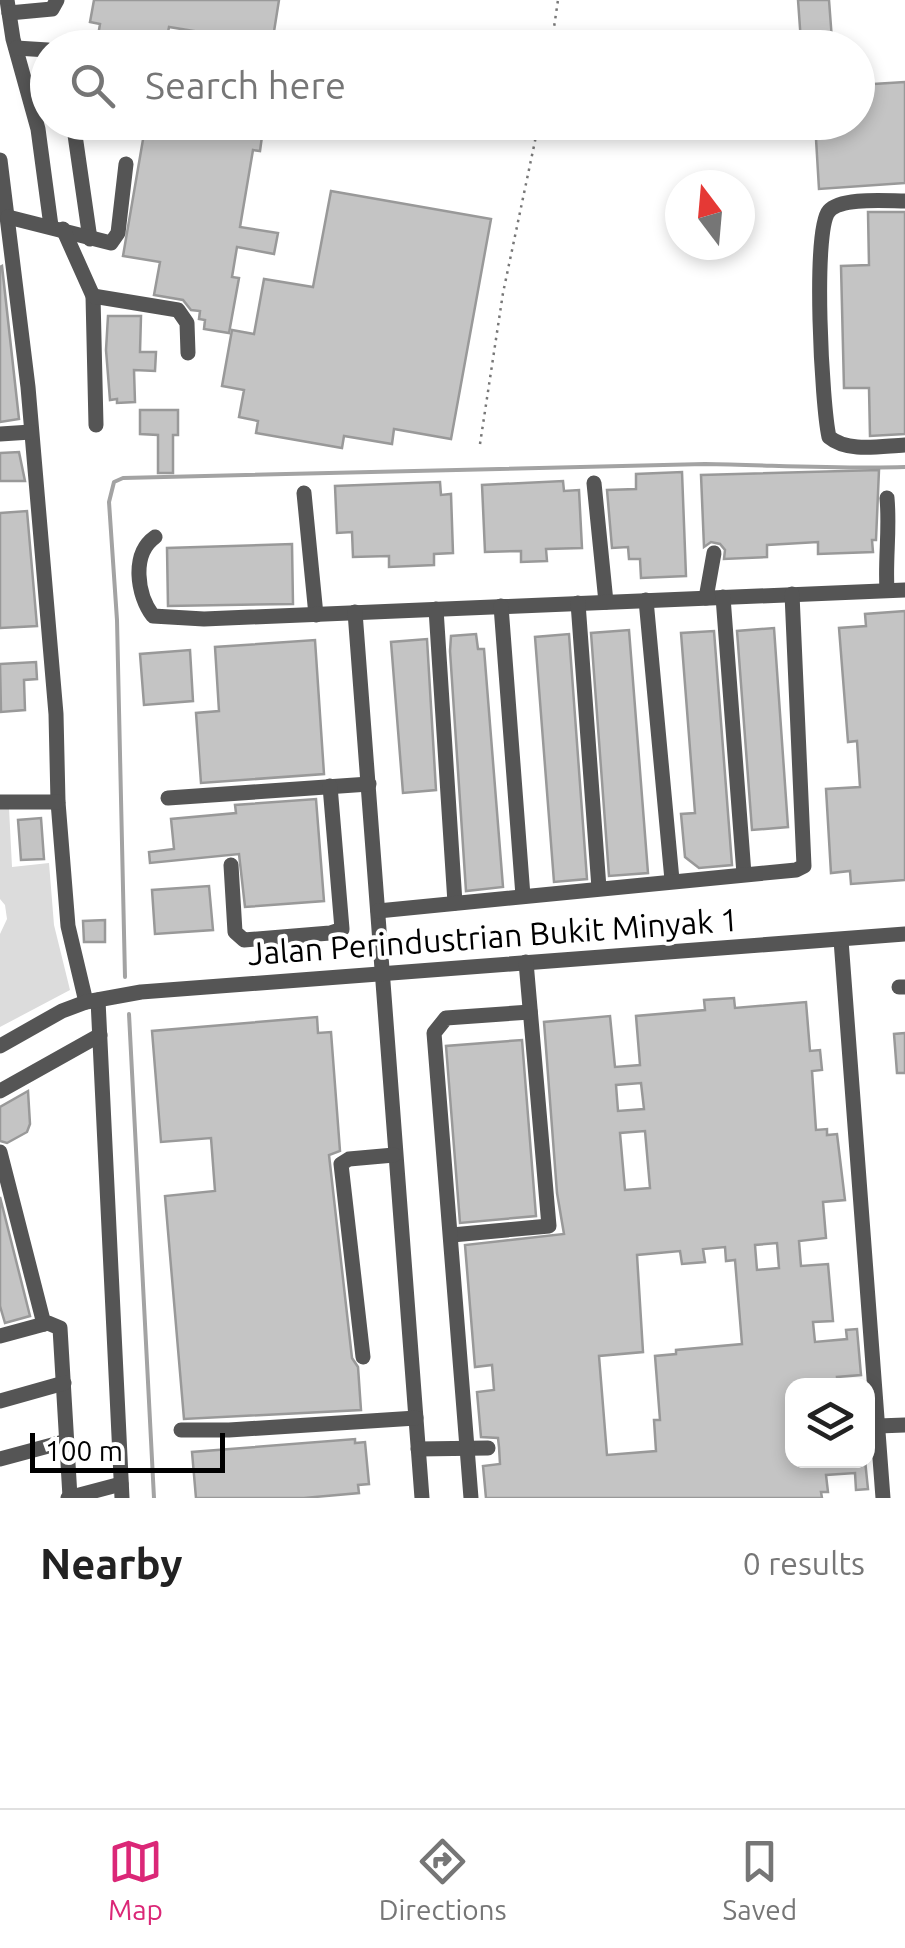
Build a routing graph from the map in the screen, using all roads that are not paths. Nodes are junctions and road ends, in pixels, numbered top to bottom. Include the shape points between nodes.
1 (57, 0) edge
2 (8, 6) edge
3 (10, 44) edge
4 (30, 104) edge
5 (40, 140) edge
6 (76, 140) edge
7 (0, 160) edge
8 (126, 164) dead end
9 (905, 201) edge
10 (8, 216) junction
11 (57, 228) junction
12 (90, 239) junction
13 (93, 296) junction
14 (188, 353) dead end
15 (96, 425) dead end
16 (31, 432) junction
17 (0, 434) edge
18 (905, 445) edge
19 (594, 483) dead end
20 (304, 492) dead end
21 (887, 498) dead end
22 (155, 538) dead end
23 (714, 553) dead end
24 (887, 590) junction
25 (905, 590) edge
26 (792, 594) junction
27 (714, 598) junction
28 (646, 600) junction
29 (606, 602) junction
30 (578, 603) junction
31 (501, 606) junction
32 (436, 609) junction
33 (355, 612) junction
34 (316, 615) junction
35 (368, 784) junction
36 (330, 786) junction
37 (168, 798) dead end
38 (0, 802) edge
39 (58, 802) junction
40 (231, 864) dead end
41 (744, 874) junction
42 (672, 880) junction
43 (600, 888) junction
44 (524, 896) junction
45 (455, 903) junction
46 (378, 910) junction
47 (905, 934) edge
48 (840, 940) junction
49 (526, 962) junction
50 (383, 972) junction
51 (92, 1001) junction
52 (530, 1012) junction
53 (100, 1035) junction
54 (0, 1046) edge
55 (0, 1090) edge
56 (0, 1152) edge
57 (394, 1155) junction
58 (452, 1235) junction
59 (44, 1324) junction
60 (0, 1336) edge
61 (363, 1358) dead end
62 (64, 1383) junction
63 (0, 1400) edge
64 (416, 1418) junction
65 (905, 1425) edge
66 (878, 1426) junction
67 (181, 1430) dead end
68 (67, 1441) junction
69 (468, 1446) junction
70 (488, 1448) dead end
71 (418, 1449) junction
72 (0, 1459) edge
73 (122, 1491) edge
74 (69, 1498) edge
75 (422, 1498) edge
76 (471, 1498) edge
77 (883, 1498) edge

1 - 2 street via 52,9
2 - 3 street
3 - 4 street
5 - 11 street
6 - 12 street
7 - 10 street
8 - 12 street via 117,238
9 - 18 street via 830,210 820,261 830,436 851,446
10 - 11 street
10 - 16 street
11 - 12 street
11 - 13 street
13 - 14 street via 178,310 187,323
13 - 15 street
16 - 17 street
16 - 39 street
19 - 29 street
20 - 34 street
21 - 24 street
22 - 34 street via 144,545 139,566 144,604 153,616
23 - 27 street
24 - 25 street
24 - 26 street
26 - 27 street
26 - 41 street via 806,859 804,866
27 - 28 street
27 - 41 street
28 - 29 street
28 - 42 street
29 - 30 street
30 - 31 street
30 - 43 street
31 - 32 street
31 - 44 street
32 - 33 street
32 - 45 street
33 - 34 street
33 - 35 street
35 - 36 street
35 - 46 street
36 - 37 street
36 - 40 street via 342,928 244,940 236,932
38 - 39 street
39 - 51 street via 68,926
41 - 42 street
42 - 43 street
43 - 44 street
44 - 45 street
45 - 46 street
46 - 50 street
47 - 48 street, Jalan Perindustrian Bukit Minyak 1
48 - 49 street, Jalan Perindustrian Bukit Minyak 1
48 - 66 street
49 - 50 street, Jalan Perindustrian Bukit Minyak 1
49 - 52 street
50 - 51 street, Jalan Perindustrian Bukit Minyak 1
50 - 57 street
51 - 53 street
51 - 54 street, Jalan Perindustrian Bukit Minyak 1
52 - 58 street via 446,1018 434,1033
52 - 58 street via 549,1226
53 - 55 street
53 - 73 street
56 - 59 street
57 - 61 street via 341,1164
57 - 64 street
58 - 69 street
59 - 60 street
59 - 62 street via 60,1328
62 - 63 street
62 - 68 street
64 - 67 street
64 - 71 street
65 - 66 street
66 - 77 street
68 - 72 street
68 - 74 street
69 - 70 street
69 - 71 street
69 - 76 street
71 - 75 street
73 - 74 street

